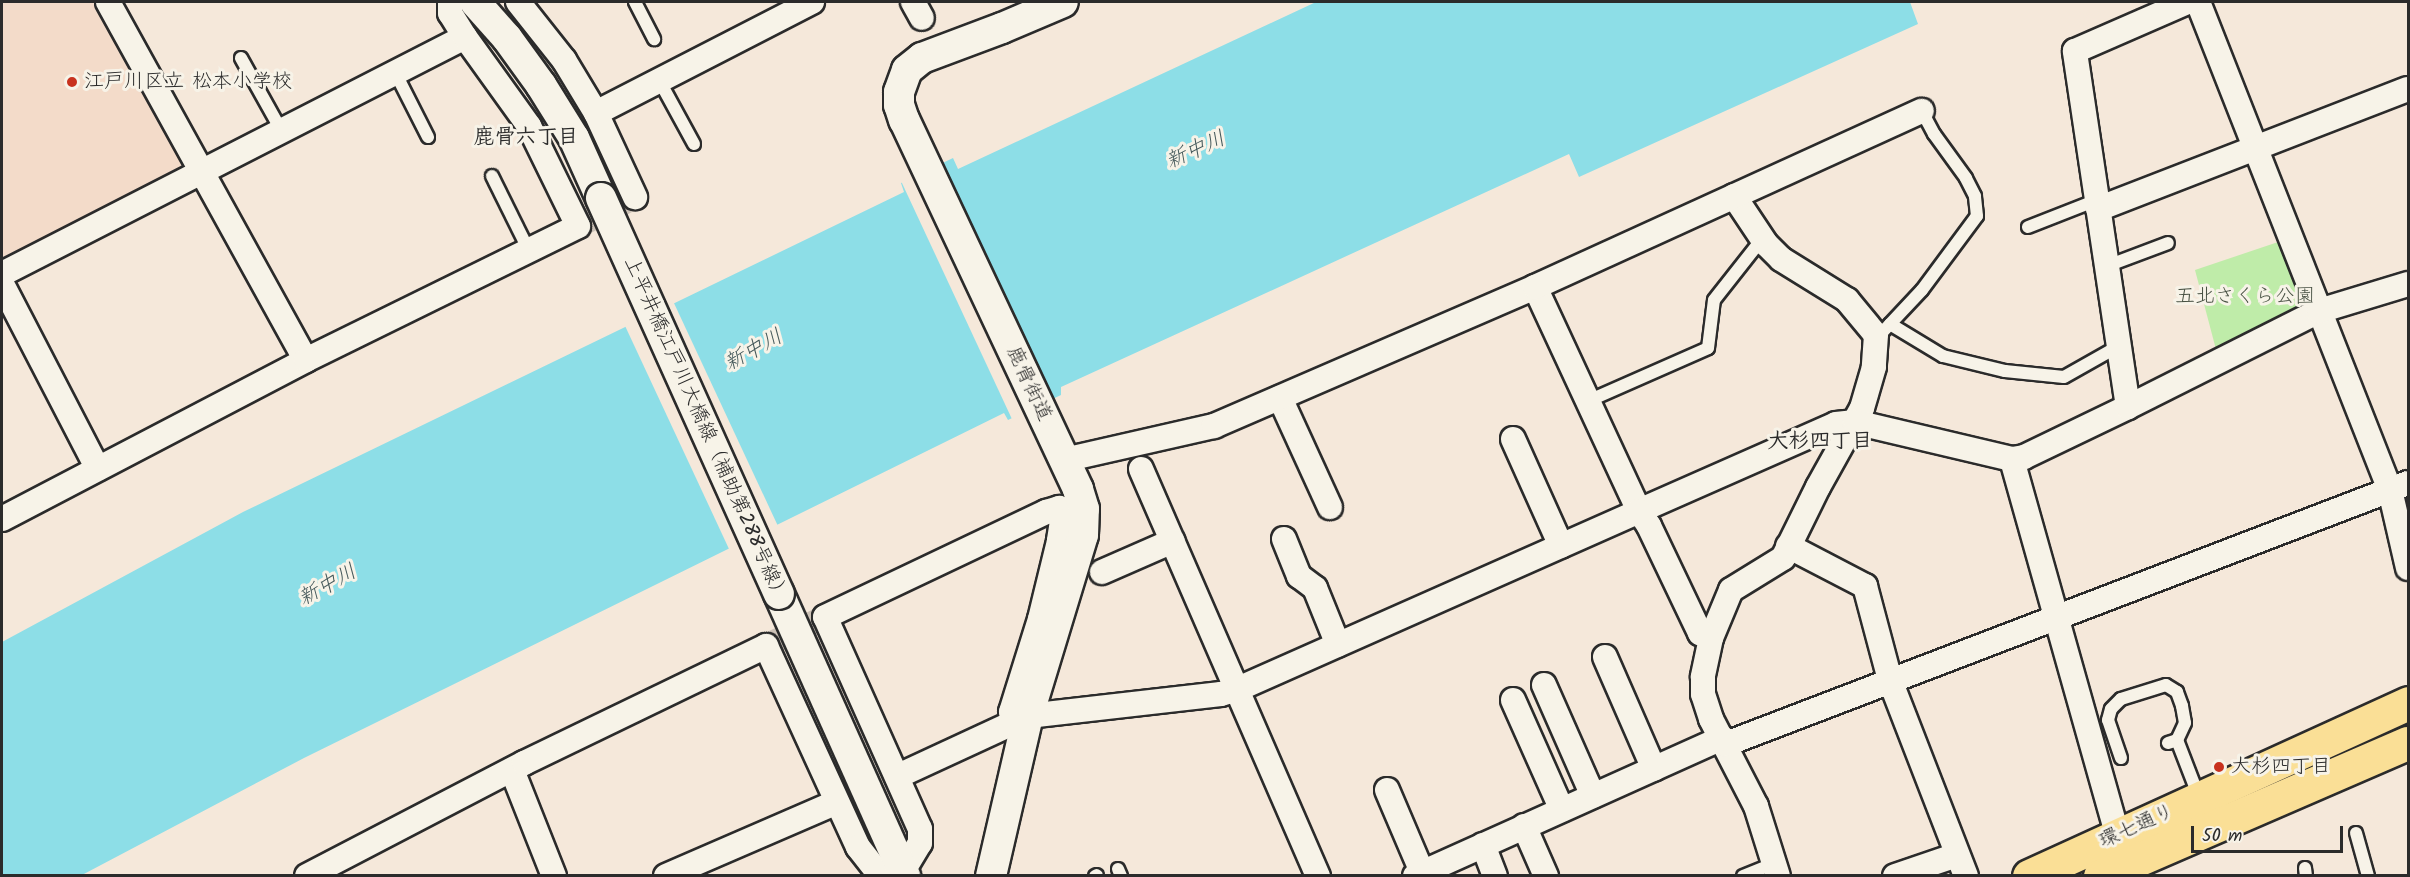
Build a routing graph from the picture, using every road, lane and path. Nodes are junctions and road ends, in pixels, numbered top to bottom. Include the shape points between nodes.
1 (108, 2) edge
2 (450, 2) edge
3 (475, 2) edge
4 (635, 2) edge
5 (812, 2) edge
6 (1063, 2) edge
7 (2187, 2) edge
8 (2198, 2) edge
9 (524, 3) edge
10 (465, 37) junction
11 (654, 39) dead end
12 (241, 58) dead end
13 (395, 72) junction
14 (659, 80) junction
15 (2409, 89) edge
16 (1922, 111) joint
17 (596, 113) junction
18 (282, 130) junction
19 (428, 137) dead end
20 (694, 144) dead end
21 (2257, 148) junction
22 (200, 171) junction
23 (492, 176) dead end
24 (1734, 196) junction
25 (635, 197) dead end
26 (2097, 205) junction
27 (2028, 226) dead end
28 (1762, 239) junction
29 (2168, 243) dead end
30 (529, 251) junction
31 (2107, 267) junction
32 (2, 274) edge
33 (2, 284) edge
34 (2409, 284) edge
35 (1534, 287) junction
36 (2319, 311) junction
37 (1882, 332) junction
38 (2119, 346) junction
39 (306, 360) junction
40 (1280, 398) junction
41 (1588, 401) junction
42 (2128, 407) junction
43 (1856, 422) junction
44 (1513, 439) dead end
45 (1060, 452) junction
46 (2012, 459) junction
47 (98, 469) junction
48 (1141, 469) dead end
49 (2399, 486) edge
50 (1330, 507) dead end
51 (1639, 511) junction
52 (2, 519) edge
53 (1284, 538) dead end
54 (1173, 541) junction
55 (1561, 546) junction
56 (1788, 546) junction
57 (2409, 568) edge
58 (1102, 572) dead end
59 (2055, 616) junction
60 (1712, 638) junction
61 (1338, 645) junction
62 (1605, 657) dead end
63 (1890, 680) junction
64 (1544, 686) dead end
65 (1238, 689) junction
66 (1513, 700) dead end
67 (2409, 703) edge
68 (1021, 719) junction
69 (1724, 741) junction
70 (2409, 743) edge
71 (2111, 762) junction
72 (1654, 768) junction
73 (512, 770) junction
74 (898, 776) junction
75 (1387, 790) dead end
76 (1593, 796) junction
77 (2199, 798) junction
78 (837, 802) junction
79 (1562, 810) junction
80 (1524, 826) junction
81 (2356, 833) dead end
82 (1483, 845) junction
83 (2119, 863) edge
84 (1961, 865) edge
85 (1776, 870) edge
86 (904, 874) edge
87 (1418, 874) edge
88 (308, 876) edge
89 (554, 876) edge
90 (666, 876) edge
91 (991, 876) edge
92 (1318, 876) edge
93 (1495, 876) edge
94 (1546, 876) edge
95 (1743, 876) edge
96 (1895, 876) edge
97 (2029, 876) edge
98 (2368, 876) edge

1 - 22 street
2 - 10 street via 450,14
3 - 86 street, 上平井橋江戸川大橋線（補助第288号線）, bridge via 507,38 574,138
4 - 11 lane
5 - 14 street
6 - 45 street, 鹿骨街道 via 922,58 901,81 899,105
7 - 26 street via 2075,51
8 - 21 street
9 - 17 street
10 - 13 street
10 - 30 street via 530,126 578,226
12 - 18 lane
13 - 18 street
13 - 19 lane
14 - 17 street
14 - 20 lane
15 - 21 street
16 - 24 street
16 - 37 lane via 1966,178 1975,196 1977,216 1922,290
17 - 25 street
18 - 22 street
21 - 26 street
21 - 36 street
22 - 32 street
22 - 39 street
23 - 30 lane
24 - 28 street
24 - 35 street
26 - 27 lane
26 - 31 street
28 - 37 street via 1781,259 1847,300 1876,335
28 - 41 lane via 1714,300 1708,348
29 - 31 lane
30 - 39 street
31 - 38 street
33 - 47 street
34 - 36 street
35 - 40 street
35 - 41 street
36 - 42 street
36 - 49 street
37 - 38 lane via 1943,356 2005,371 2064,377
37 - 43 street
38 - 42 street
39 - 47 street
40 - 45 street via 1214,426
40 - 50 street
41 - 51 street
42 - 46 street via 2024,457
43 - 46 street
43 - 51 street via 1836,424
43 - 56 street
44 - 55 street
45 - 68 street, 鹿骨街道 via 1084,509 1083,535
46 - 59 street
47 - 52 street
48 - 54 street
49 - 57 street
49 - 59 street
51 - 55 street
51 - 60 street via 1695,625 1700,633
53 - 61 street via 1299,576 1315,588
54 - 58 street
54 - 65 street
55 - 61 street
56 - 60 street via 1783,558 1731,590
56 - 63 street via 1865,586
59 - 63 street
59 - 71 street
60 - 69 street via 1703,694
61 - 65 street
62 - 72 street
63 - 69 street
63 - 84 street
64 - 76 street
65 - 68 street
65 - 92 street
66 - 79 street
67 - 77 main road, 環七通り
68 - 74 street
68 - 74 street via 1011,712 1059,541 1059,508 825,617
68 - 91 street, 鹿骨街道
69 - 72 street
69 - 85 street via 1756,806
70 - 83 main road, 環七通り
71 - 77 lane via 2111,709 2121,699 2166,684 2177,692 2185,723 2172,742
71 - 83 street
72 - 76 street
73 - 78 street via 765,646
73 - 88 street
73 - 89 street
74 - 86 street via 921,829 920,843
75 - 87 street
76 - 79 street
77 - 83 main road, 環七通り
78 - 86 street via 858,847 877,871
78 - 90 street
79 - 80 street
80 - 82 street
80 - 94 street
81 - 98 lane
82 - 87 street
82 - 93 street
83 - 97 main road, 環七通り
84 - 96 street
85 - 95 lane

